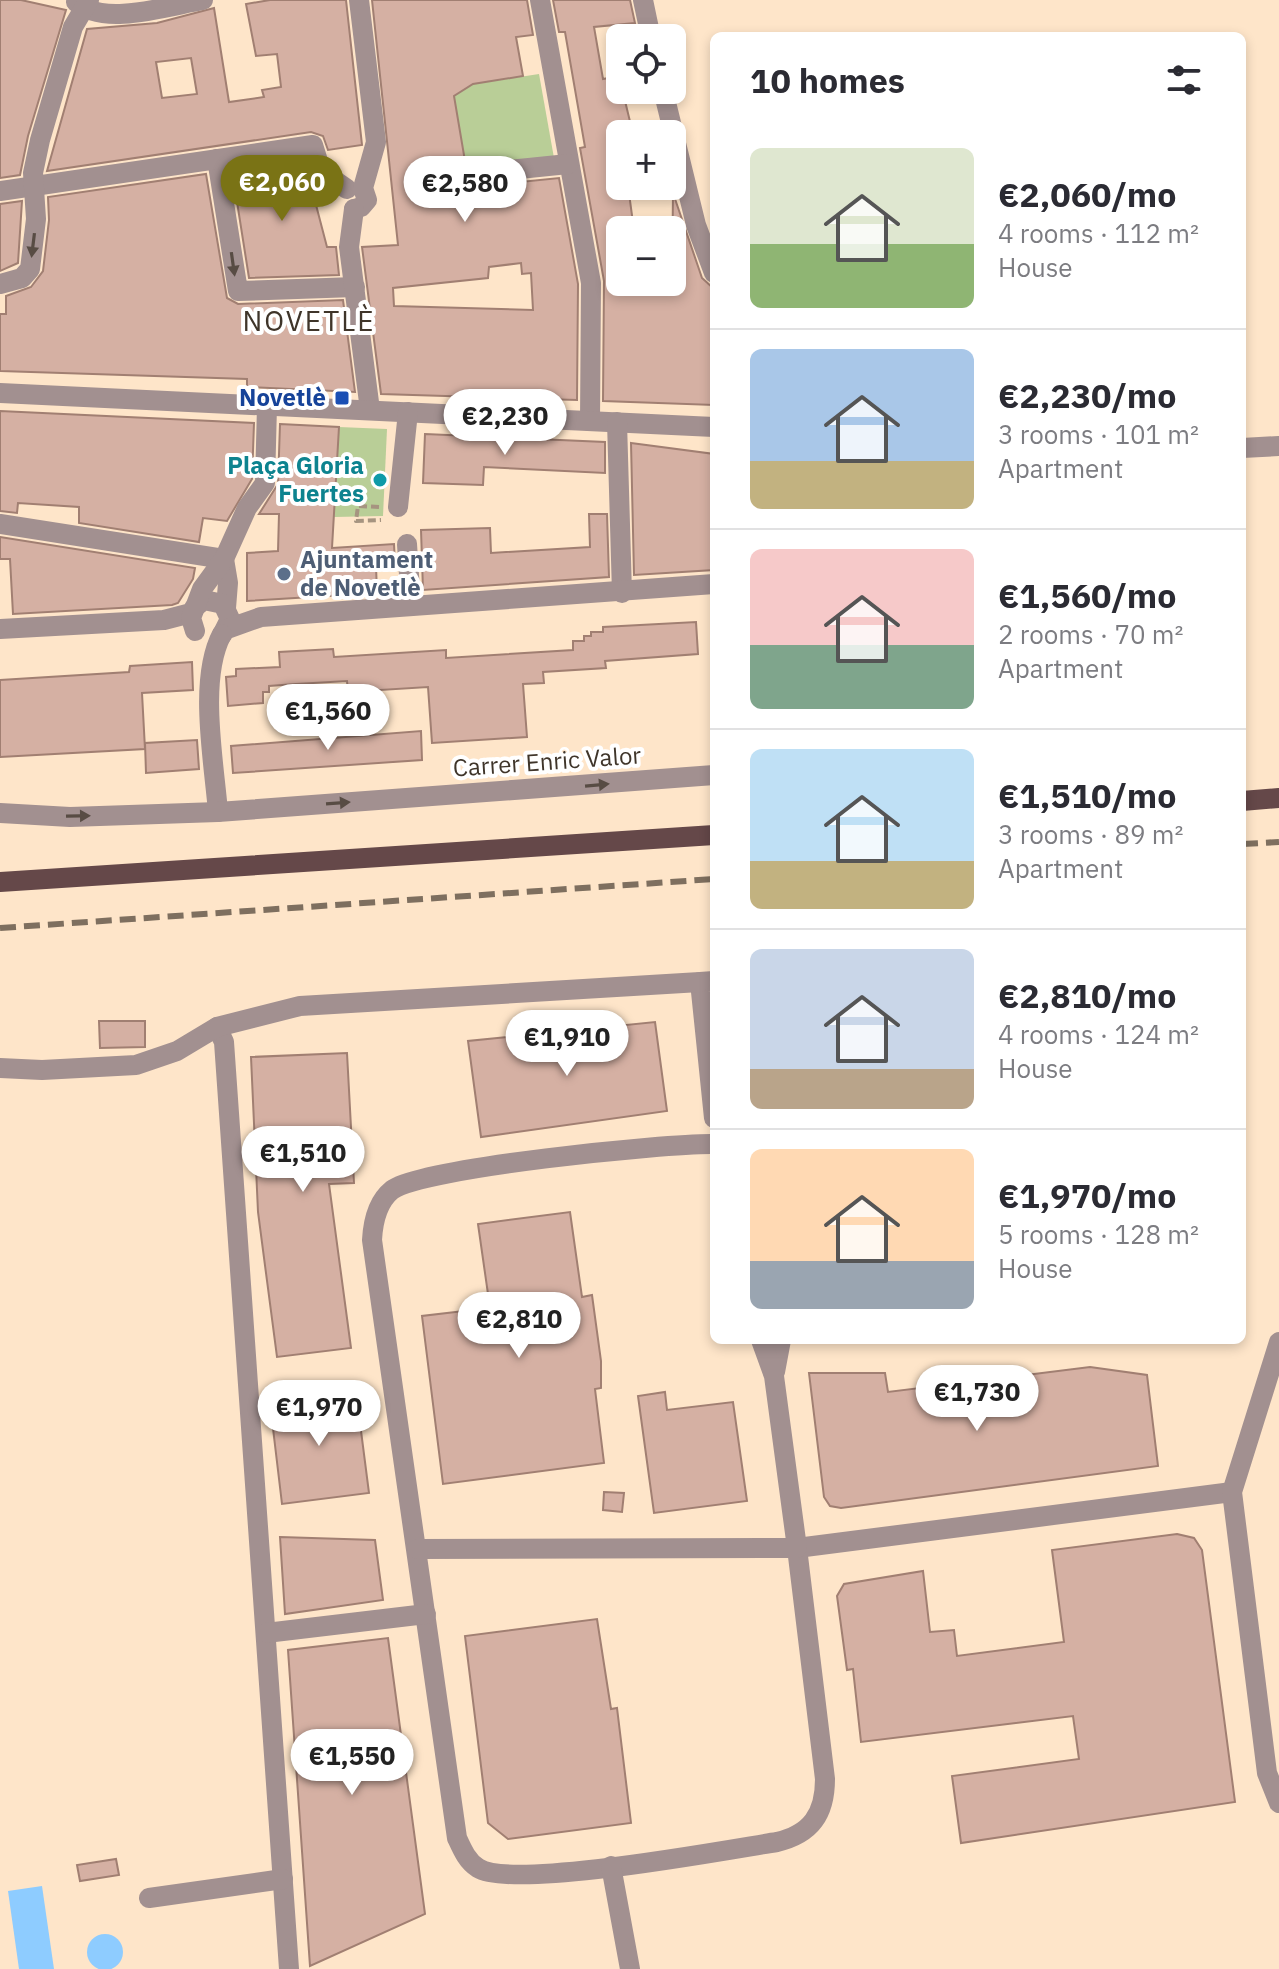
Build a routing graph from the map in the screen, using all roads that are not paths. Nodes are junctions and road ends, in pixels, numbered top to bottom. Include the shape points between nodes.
1 (203, 0) edge
2 (359, 0) edge
3 (540, 0) edge
4 (643, 0) edge
5 (82, 3) edge
6 (648, 24) edge
7 (666, 104) edge
8 (217, 159) junction
9 (568, 164) junction
10 (460, 175) dead end
11 (33, 187) junction
12 (0, 191) edge
13 (354, 195) junction
14 (710, 262) edge
15 (0, 284) edge
16 (355, 287) junction
17 (0, 393) edge
18 (267, 406) junction
19 (370, 410) junction
20 (590, 421) junction
21 (407, 422) junction
22 (617, 422) junction
23 (710, 427) edge
24 (1279, 446) edge
25 (1246, 448) edge
26 (397, 514) road end
27 (0, 524) edge
28 (407, 544) dead end
29 (224, 559) junction
30 (710, 584) edge
31 (622, 593) junction
32 (411, 606) junction
33 (226, 620) junction
34 (195, 622) junction
35 (0, 629) edge
36 (209, 681) junction
37 (710, 775) edge
38 (1279, 798) edge
39 (1246, 801) edge
40 (218, 812) junction
41 (0, 813) edge
42 (710, 835) edge
43 (0, 882) edge
44 (707, 982) edge
45 (217, 1027) junction
46 (710, 1040) edge
47 (0, 1068) edge
48 (710, 1144) edge
49 (1279, 1342) edge
50 (762, 1344) edge
51 (780, 1344) edge
52 (774, 1376) junction
53 (1232, 1492) junction
54 (797, 1548) junction
55 (417, 1549) junction
56 (426, 1614) junction
57 (266, 1633) junction
58 (1279, 1803) edge
59 (611, 1866) junction
60 (283, 1879) junction
61 (149, 1898) dead end
62 (289, 1969) edge
63 (630, 1969) edge

1 - 5 street via 112,15
2 - 13 street via 376,142
3 - 9 street
4 - 6 street
5 - 11 street via 40,140
7 - 14 street
8 - 11 street
8 - 13 street via 313,145 321,171
8 -> 16 street via 238,291
9 - 10 street
9 - 20 street via 592,295
11 - 12 street
11 -> 15 street via 36,219 30,269 22,278
13 - 16 street via 349,247
16 - 19 street
17 - 18 street
18 - 19 street
18 - 29 street via 265,483
19 - 21 street
20 - 21 street
20 - 22 street
21 - 26 street
22 - 23 street
22 - 31 street
24 - 25 street
27 - 29 street
28 - 32 street
29 - 33 street
29 - 34 street via 202,589
30 - 31 street
31 - 32 street
32 - 33 street
33 - 34 street via 211,638
33 - 34 street via 211,599
33 - 36 street
34 - 35 street
34 - 36 street
36 - 40 street
40 -> 37 street, Carrer Enric Valor
38 - 39 main road
41 -> 40 street, Carrer Enric Valor via 70,817
42 - 43 main road
44 - 45 street via 300,1006
44 - 46 street
45 - 47 street via 177,1051 136,1065
45 - 57 street via 224,1042
48 - 55 street via 520,1163 408,1181 382,1202 372,1240
49 - 53 street
50 - 52 street
51 - 52 street
52 - 54 street
53 - 54 street
53 - 58 street via 1267,1773
54 - 55 street
54 - 59 street via 825,1779 817,1819 802,1834 777,1842
55 - 56 street
56 - 57 street
56 - 59 street via 457,1838 465,1854 478,1868 510,1876
57 - 60 street
59 - 63 street
60 - 61 street
60 - 62 street

